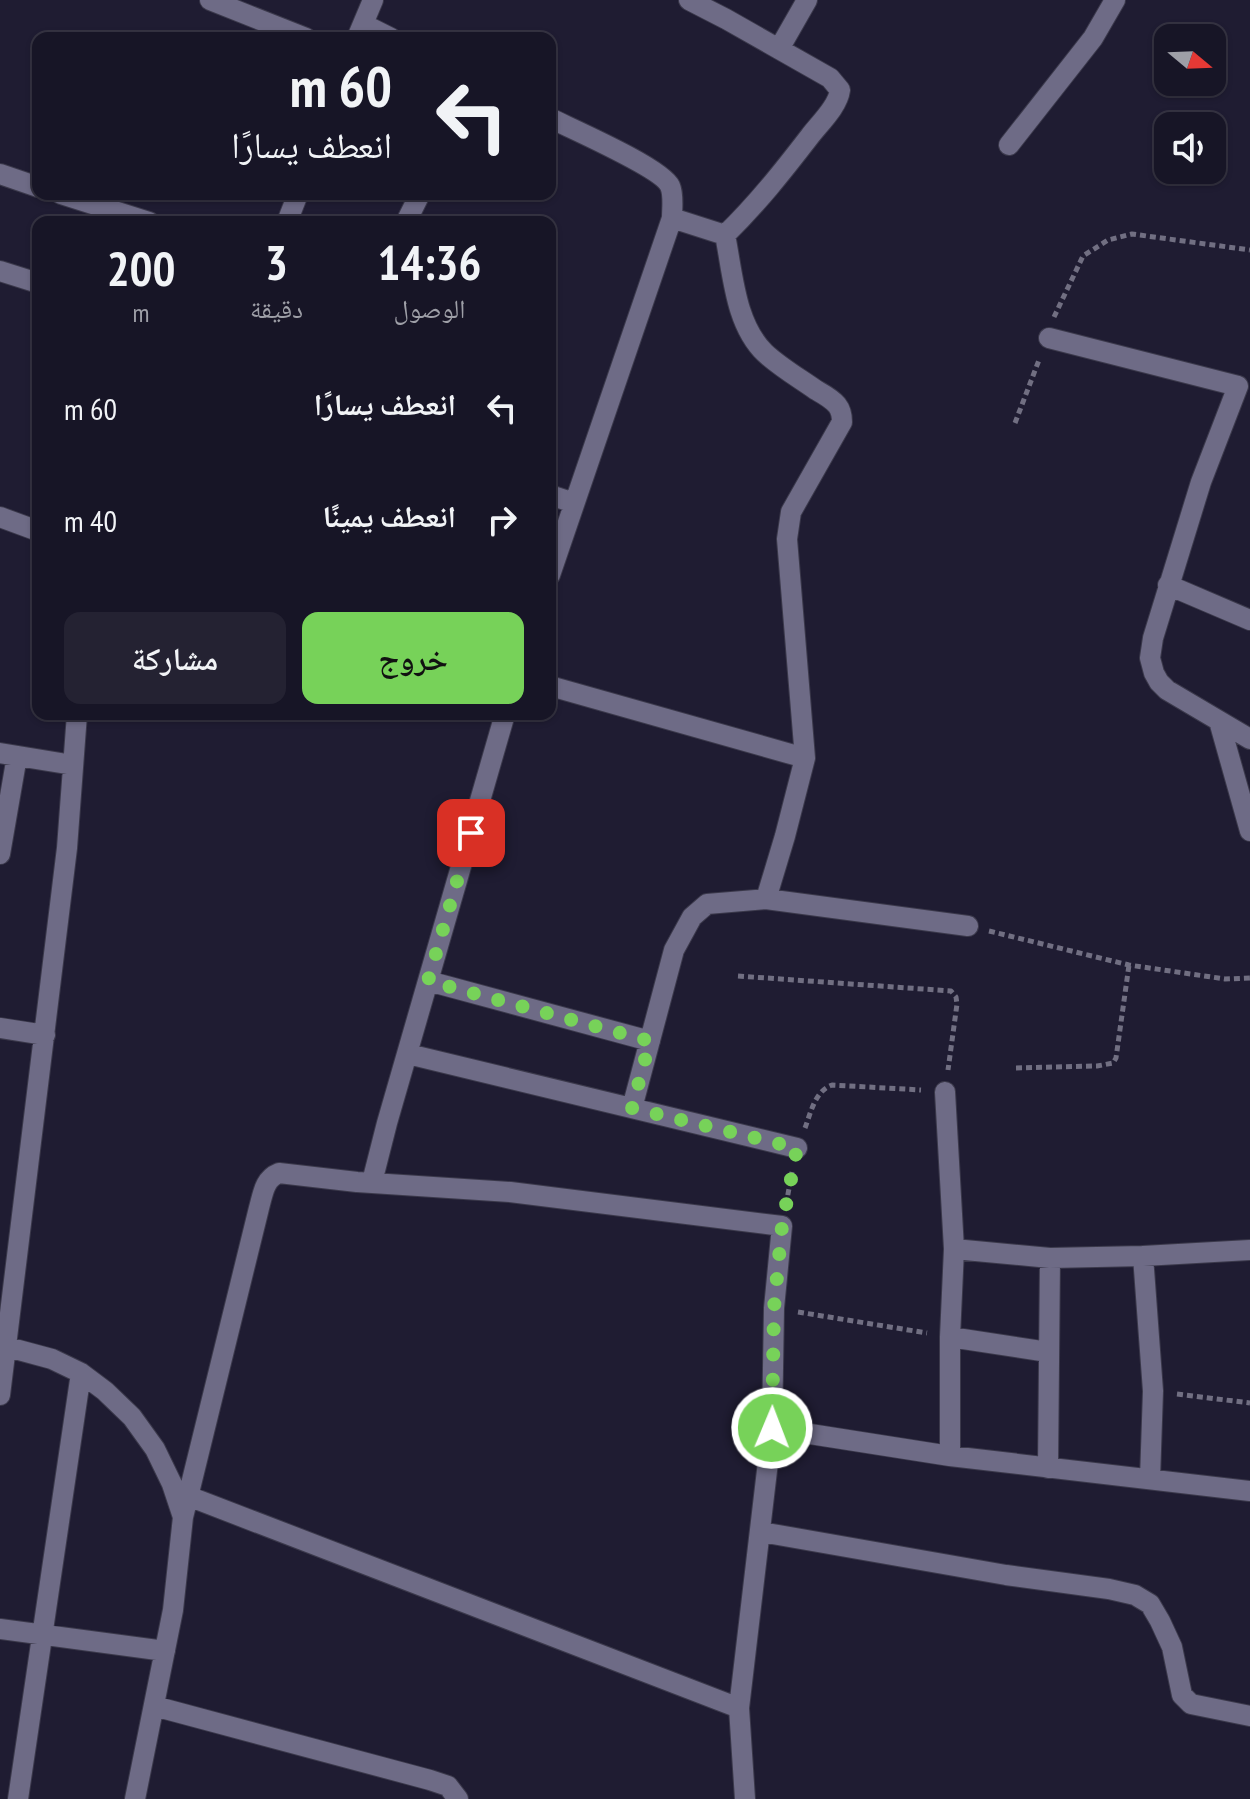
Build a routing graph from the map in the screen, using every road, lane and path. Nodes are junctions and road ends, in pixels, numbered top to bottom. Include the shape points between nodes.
1 (210, 0) edge
2 (373, 0) edge
3 (689, 0) edge
4 (807, 0) edge
5 (1115, 0) edge
6 (360, 31) edge
7 (291, 32) edge
8 (779, 49) junction
9 (556, 121) edge
10 (1009, 145) dead end
11 (0, 174) edge
12 (32, 185) edge
13 (80, 200) edge
14 (130, 216) edge
15 (672, 218) junction
16 (725, 235) junction
17 (1250, 250) edge
18 (0, 271) edge
19 (32, 281) edge
20 (1049, 338) junction
21 (1015, 423) dead end
22 (556, 497) edge
23 (574, 503) junction
24 (0, 517) edge
25 (32, 529) edge
26 (556, 557) edge
27 (1168, 585) junction
28 (1250, 620) edge
29 (556, 688) edge
30 (77, 720) edge
31 (503, 720) edge
32 (1219, 721) junction
33 (1250, 739) edge
34 (8, 755) edge
35 (805, 758) junction
36 (73, 765) junction
37 (1250, 831) edge
38 (0, 854) edge
39 (766, 899) junction
40 (968, 926) joint
41 (1129, 965) junction
42 (738, 976) dead end
43 (1250, 978) edge
44 (428, 981) junction
45 (0, 1028) edge
46 (45, 1035) junction
47 (650, 1041) junction
48 (408, 1054) junction
49 (1016, 1068) dead end
50 (945, 1092) junction
51 (632, 1108) junction
52 (797, 1148) junction
53 (372, 1182) junction
54 (782, 1226) junction
55 (954, 1249) junction
56 (1250, 1250) edge
57 (1143, 1256) junction
58 (1050, 1258) junction
59 (774, 1308) junction
60 (950, 1337) junction
61 (4, 1346) edge
62 (1048, 1352) junction
63 (81, 1373) junction
64 (1153, 1391) junction
65 (0, 1395) edge
66 (1250, 1403) edge
67 (772, 1428) junction
68 (950, 1456) junction
69 (1048, 1468) junction
70 (1150, 1479) junction
71 (1250, 1491) edge
72 (188, 1496) junction
73 (183, 1517) junction
74 (761, 1532) junction
75 (0, 1629) edge
76 (43, 1635) junction
77 (165, 1651) junction
78 (154, 1706) junction
79 (739, 1708) junction
80 (1250, 1716) edge
81 (18, 1799) edge
82 (135, 1799) edge
83 (458, 1799) edge
84 (745, 1799) edge

1 - 7 street
2 - 6 street
3 - 8 street
4 - 8 street
5 - 10 street via 1093,38
8 - 16 street via 830,78 839,96 758,202
9 - 15 street via 663,177 670,186
11 - 12 street
13 - 14 street
15 - 16 street
15 - 23 street
16 - 35 street via 750,333 764,351 842,413 842,422 791,512 788,530
17 - 20 path via 1132,234 1108,240 1083,256
18 - 19 street
20 - 21 path
20 - 27 street via 1238,386
22 - 23 street
23 - 26 street
24 - 25 street
27 - 28 street
27 - 32 street via 1153,638 1154,673 1167,690
29 - 35 street
30 - 36 street
31 - 44 street
32 - 33 street
32 - 37 street
34 - 36 street
34 - 38 street
35 - 39 street
36 - 46 street
39 - 40 street
39 - 47 street via 707,904 692,917 674,950
40 - 41 path
41 - 43 path
41 - 49 path via 1113,1063
42 - 50 path via 951,991 957,1004
44 - 47 street
44 - 48 street
45 - 46 street
46 - 61 street
47 - 51 street
48 - 51 street
48 - 53 street
50 - 52 path via 826,1087
50 - 55 street
51 - 52 street
52 - 54 path
53 - 54 street via 510,1192
53 - 72 street via 279,1173 267,1182
54 - 59 street
55 - 58 street
55 - 60 street
56 - 57 street
57 - 58 street
57 - 64 street
58 - 62 street
59 - 60 path
59 - 67 street
60 - 62 street
60 - 68 street
61 - 63 street
61 - 65 street
62 - 69 street
63 - 73 street via 132,1417 155,1449
63 - 76 street
64 - 66 path
64 - 70 street
67 - 68 street
67 - 74 street
68 - 69 street
69 - 70 street
70 - 71 street
72 - 73 street
72 - 79 street
73 - 77 street
74 - 79 street
74 - 80 street via 1135,1595 1150,1604 1160,1621 1186,1700
75 - 76 street
76 - 77 street
76 - 81 street
77 - 78 street
78 - 82 street
78 - 83 street via 430,1780 448,1786
79 - 84 street

